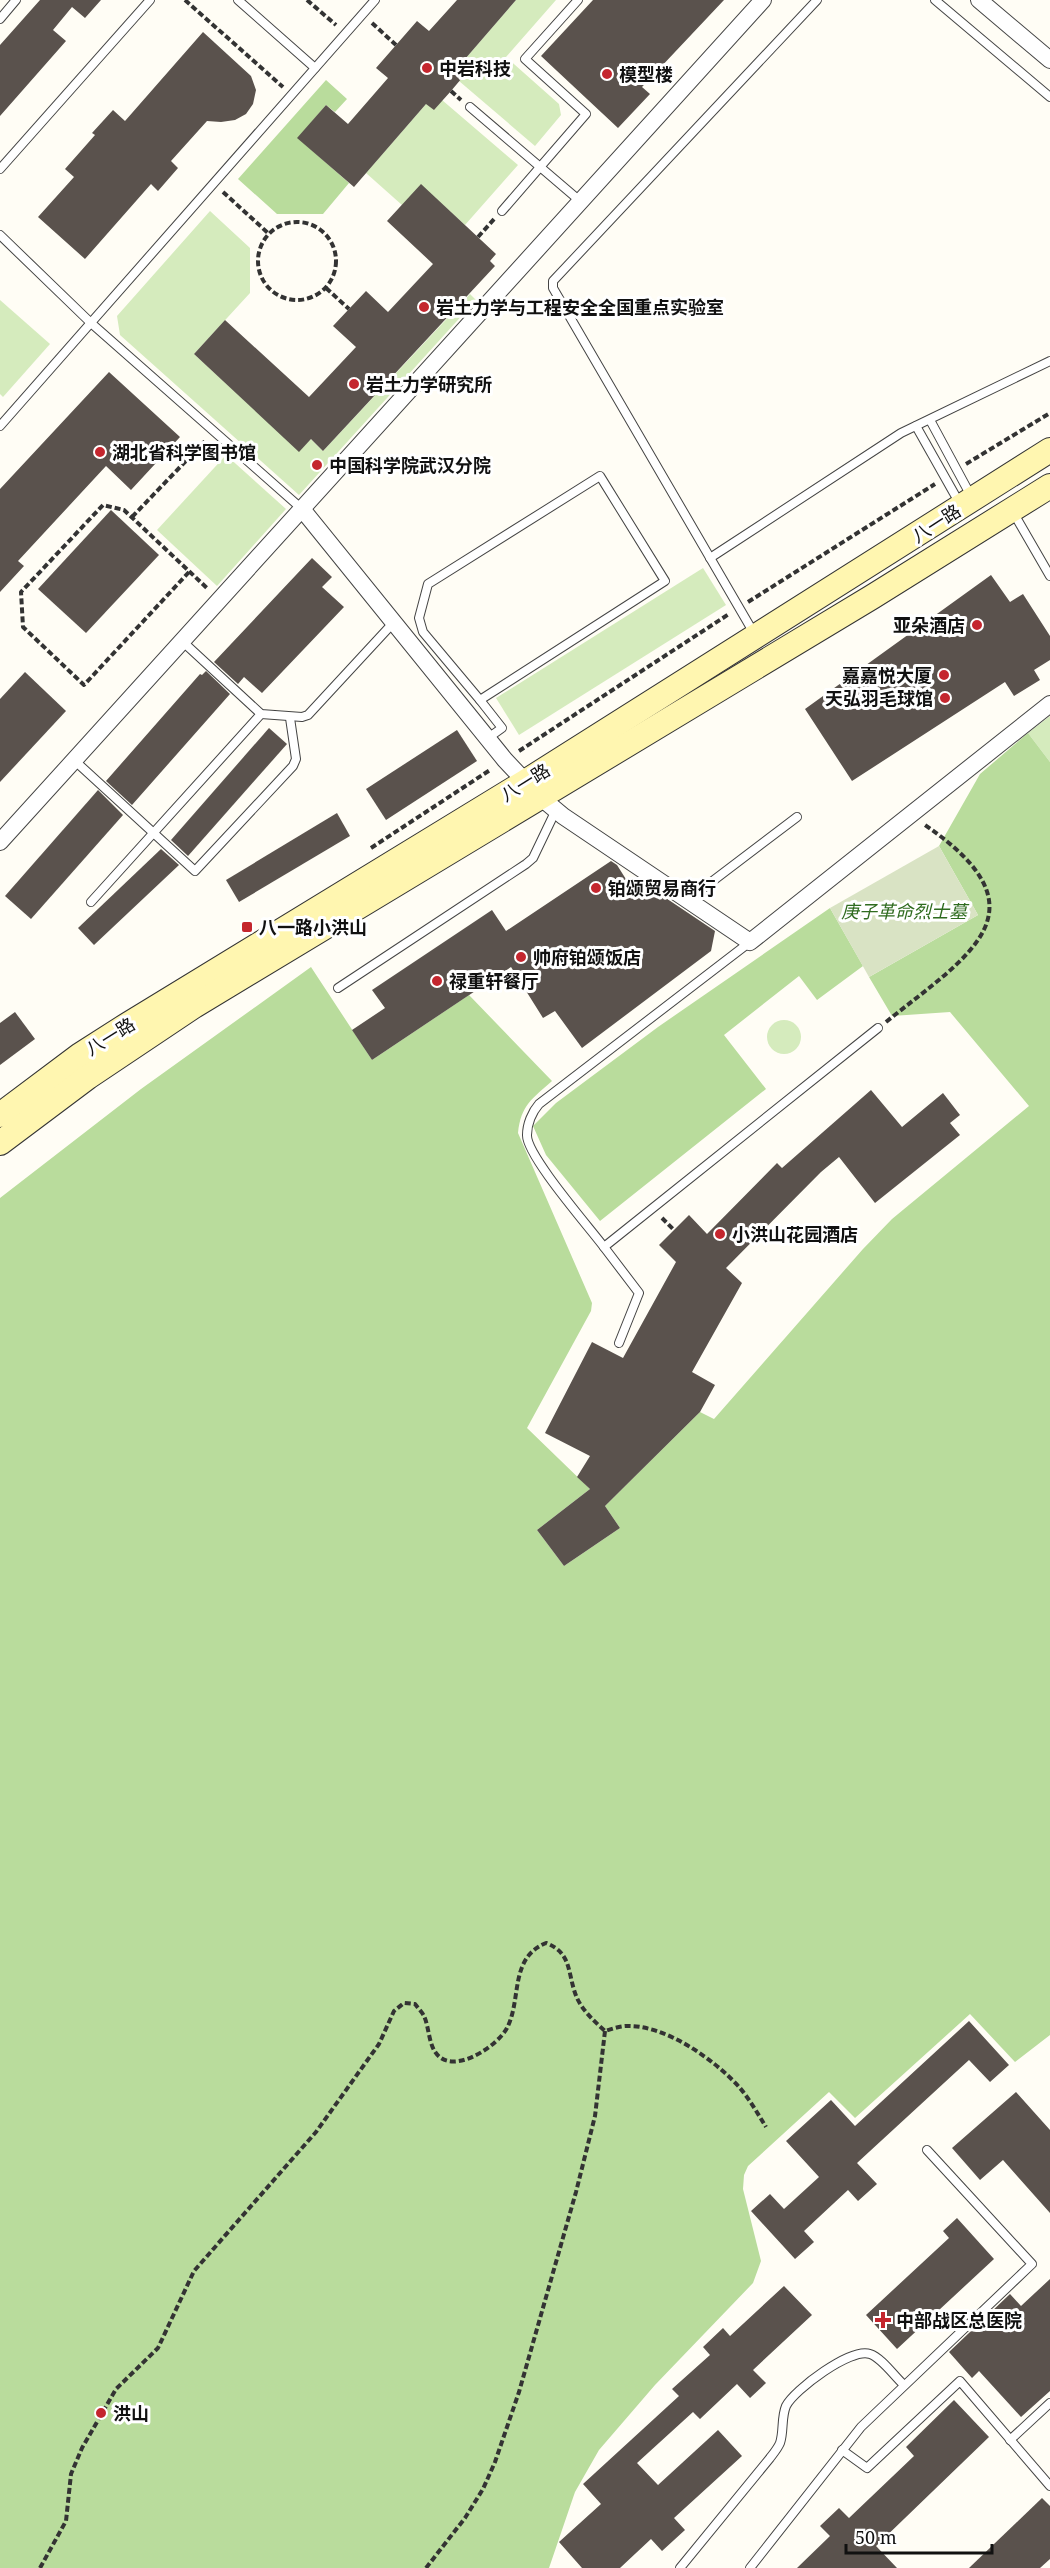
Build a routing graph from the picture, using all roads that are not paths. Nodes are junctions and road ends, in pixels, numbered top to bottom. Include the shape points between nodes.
1 (16, 0) edge
2 (150, 0) edge
3 (238, 0) edge
4 (375, 0) edge
5 (578, 0) edge
6 (763, 0) edge
7 (817, 0) edge
8 (935, 0) edge
9 (978, 0) edge
10 (0, 19) edge
11 (1050, 60) edge
12 (315, 68) junction
13 (1050, 97) edge
14 (470, 107) dead end
15 (540, 167) junction
16 (0, 169) edge
17 (580, 201) junction
18 (501, 211) road end
19 (0, 235) edge
20 (91, 323) junction
21 (1050, 361) edge
22 (930, 420) junction
23 (0, 426) edge
24 (916, 426) junction
25 (1050, 450) edge
26 (1050, 486) edge
27 (967, 503) junction
28 (302, 509) junction
29 (1011, 509) junction
30 (710, 558) junction
31 (1050, 576) edge
32 (394, 622) junction
33 (757, 637) junction
34 (182, 641) junction
35 (480, 700) junction
36 (1050, 704) edge
37 (261, 714) junction
38 (290, 718) junction
39 (488, 738) junction
40 (74, 760) junction
41 (540, 796) junction
42 (797, 817) dead end
43 (154, 833) junction
44 (0, 842) edge
45 (689, 899) junction
46 (91, 902) dead end
47 (750, 942) junction
48 (338, 987) dead end
49 (878, 1028) road end
50 (0, 1115) edge
51 (0, 1143) edge
52 (604, 1247) junction
53 (619, 1343) dead end
54 (927, 2150) dead end
55 (904, 2385) junction
56 (1050, 2403) edge
57 (1010, 2440) junction
58 (842, 2450) junction
59 (1050, 2486) edge
60 (680, 2568) edge
61 (750, 2568) edge

1 - 10 lane
2 - 16 lane
3 - 12 lane
4 - 12 lane
5 - 15 lane via 525,59 586,114
6 - 17 street
7 - 30 lane via 553,281 553,288
8 - 13 lane
9 - 11 street
12 - 20 lane
14 - 15 lane
15 - 17 lane
15 - 18 lane
17 - 28 street
19 - 20 lane
20 - 23 lane
20 - 28 lane
21 - 22 lane
22 - 24 lane
22 - 27 lane
24 - 27 lane
24 - 30 lane
25 - 27 main road, 八一路
26 - 29 main road, 八一路
27 - 33 main road, 八一路
28 - 32 street
28 - 34 street
29 - 31 lane
29 - 41 main road, 八一路
30 - 33 lane
32 - 38 lane via 308,715
32 - 39 street
33 - 41 main road, 八一路
34 - 37 lane
34 - 40 street
35 - 35 lane via 665,581 600,476 428,584 419,618 423,632
35 - 39 lane via 502,728
36 - 47 street
37 - 38 lane
37 - 43 lane
38 - 43 lane via 296,759 292,766 195,871
39 - 41 street
40 - 43 lane
40 - 44 street
41 - 45 street
41 - 48 lane via 533,858
41 - 50 main road, 八一路 via 127,1025
41 - 51 main road, 八一路 via 194,1006 88,1077
42 - 45 lane
43 - 46 lane
45 - 47 street
47 - 52 lane via 539,1104 531,1116 527,1134 534,1155
49 - 52 lane
52 - 53 lane via 639,1293
54 - 55 lane via 1032,2264
55 - 58 lane
55 - 60 lane via 873,2355 863,2353 835,2364 806,2387 785,2409 780,2443 770,2458
56 - 57 lane
57 - 58 lane via 960,2381 867,2468
57 - 59 lane
58 - 61 lane

